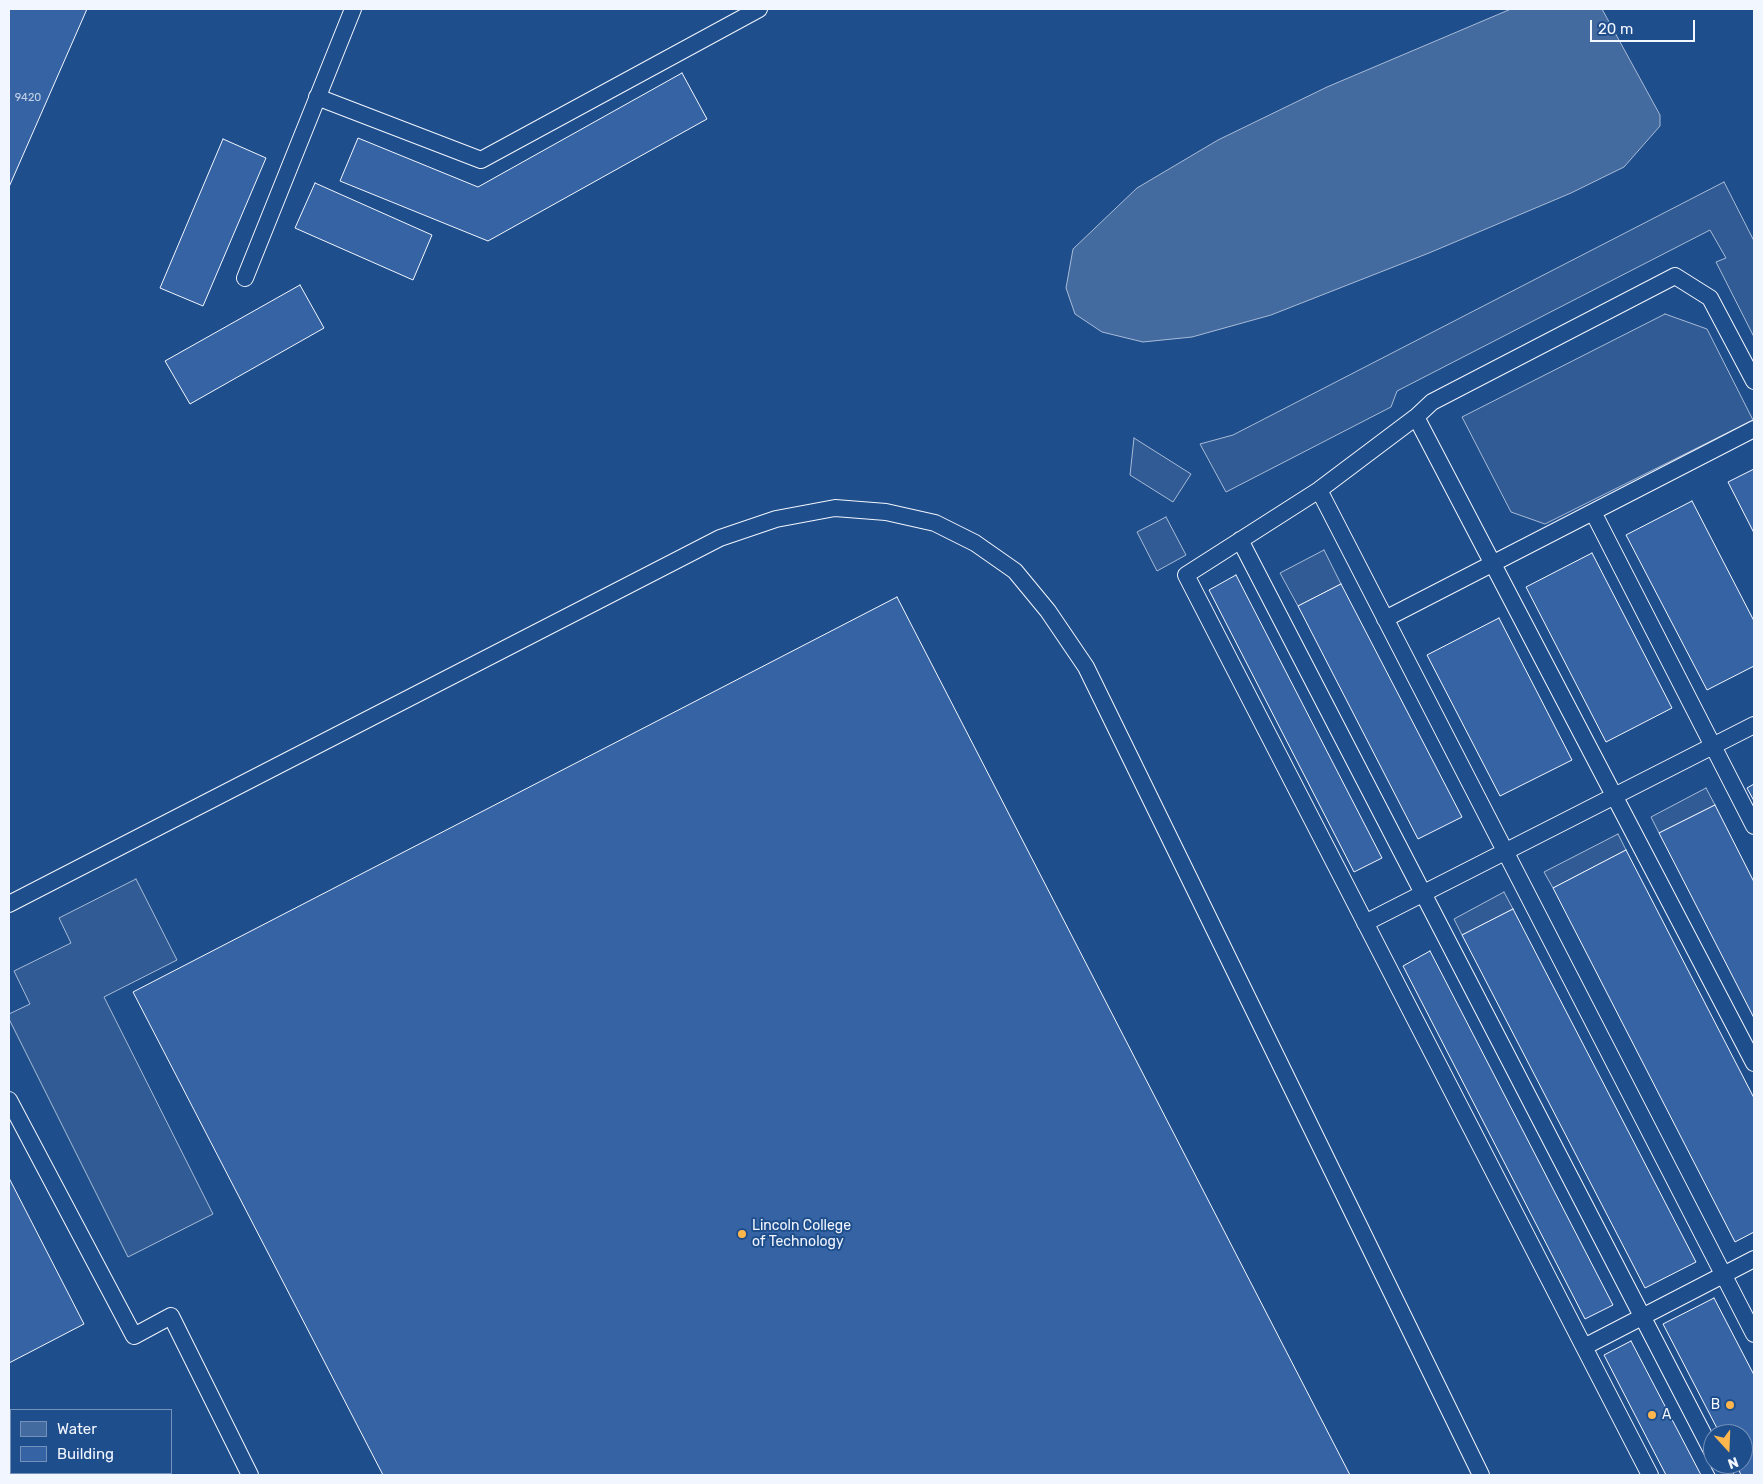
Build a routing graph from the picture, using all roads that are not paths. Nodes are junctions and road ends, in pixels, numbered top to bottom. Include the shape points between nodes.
1 (353, 9) edge
2 (759, 9) edge
3 (317, 97) junction
4 (245, 278) dead end
5 (1754, 380) edge
6 (1416, 418) junction
7 (1754, 429) edge
8 (1319, 490) junction
9 (1592, 512) junction
10 (1240, 540) junction
11 (1493, 563) junction
12 (1385, 619) junction
13 (1754, 725) edge
14 (1713, 746) junction
15 (1615, 796) junction
16 (1754, 826) edge
17 (1505, 852) junction
18 (1423, 894) junction
19 (9, 904) edge
20 (1365, 923) junction
21 (1754, 1063) edge
22 (9, 1100) edge
23 (1754, 1259) edge
24 (1724, 1275) junction
25 (1643, 1318) junction
26 (1754, 1334) edge
27 (1584, 1347) junction
28 (1703, 1434) edge
29 (250, 1475) edge
30 (1481, 1475) edge
31 (1650, 1475) edge

1 - 3 lane
2 - 3 lane via 481,160
3 - 4 lane
5 - 6 lane via 1710,298 1675,276 1432,402
6 - 8 lane
6 - 11 lane
7 - 9 lane
8 - 10 lane
8 - 12 lane
9 - 11 lane
9 - 14 lane
10 - 18 lane
10 - 20 lane via 1186,575
11 - 12 lane
11 - 15 lane
12 - 17 lane
13 - 14 lane
14 - 15 lane
14 - 16 lane
15 - 17 lane
15 - 21 lane
17 - 18 lane
17 - 24 lane
18 - 20 lane
18 - 25 lane
19 - 30 lane via 720,538 776,519 835,508 886,512 935,523 975,543 1014,570 1048,611 1086,667
20 - 27 lane
22 - 29 lane via 134,1336 171,1316
23 - 24 lane
24 - 25 lane
24 - 26 lane
25 - 27 lane
25 - 28 lane
27 - 31 lane

